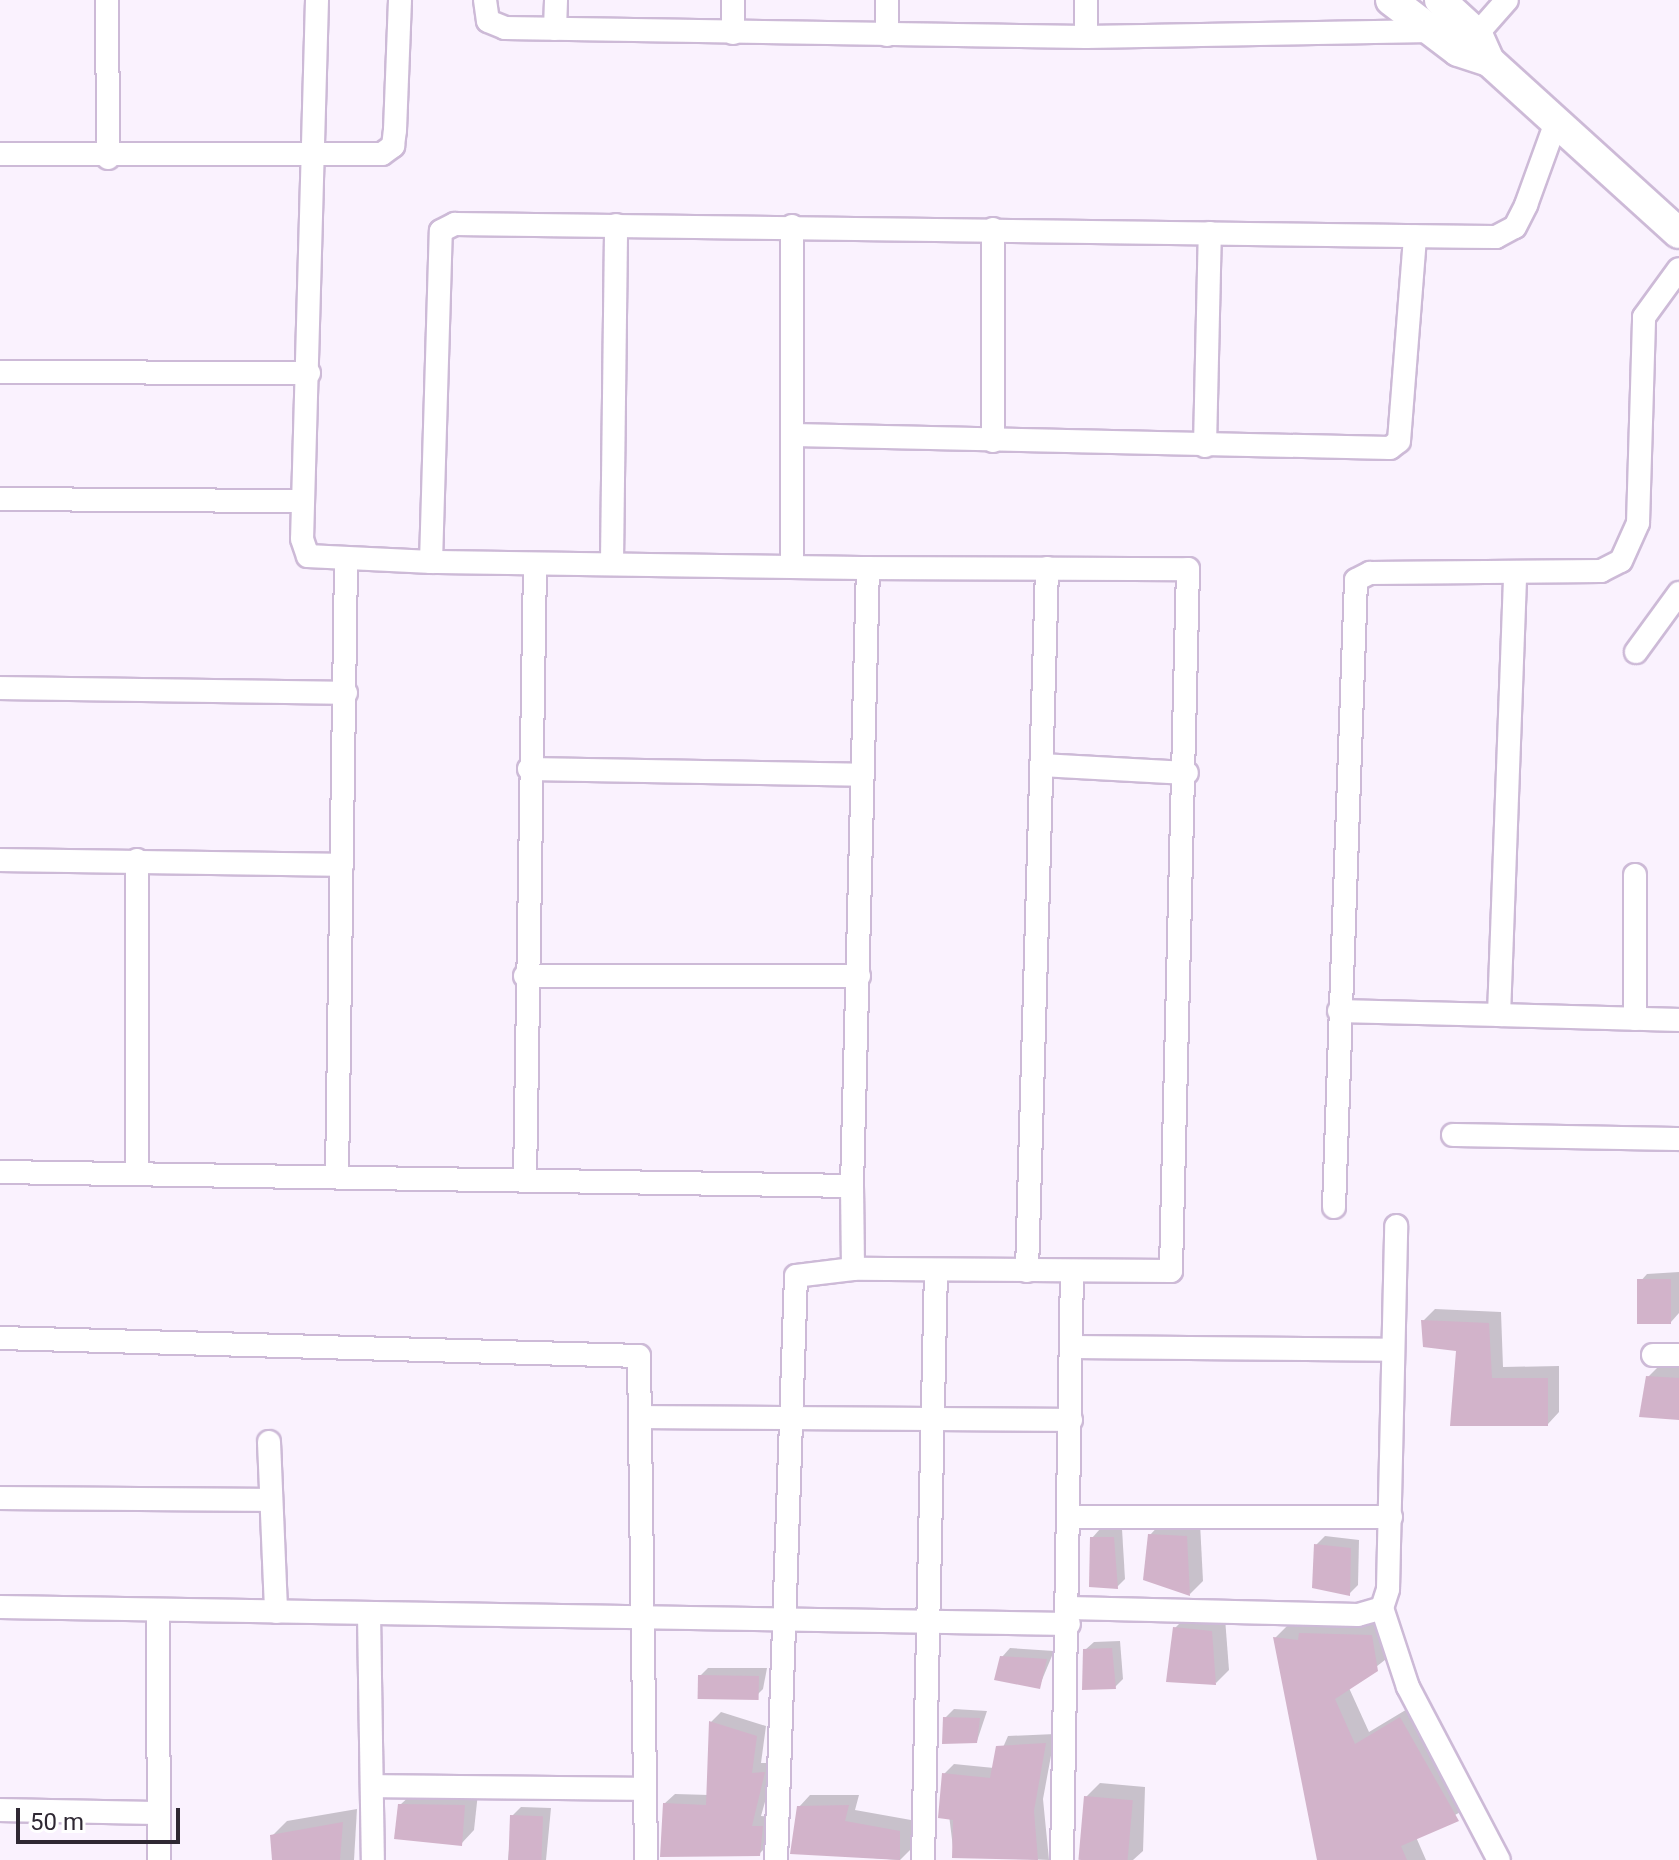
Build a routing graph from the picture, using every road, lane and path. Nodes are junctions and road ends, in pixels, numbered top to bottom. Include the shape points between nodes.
1 (107, 0) edge
2 (317, 0) edge
3 (400, 0) edge
4 (485, 0) edge
5 (556, 0) edge
6 (733, 0) edge
7 (887, 0) edge
8 (1086, 0) edge
9 (1391, 0) edge
10 (1440, 0) edge
11 (1507, 0) edge
12 (555, 29) junction
13 (1432, 31) junction
14 (733, 33) junction
15 (887, 35) junction
16 (1086, 37) junction
17 (1483, 47) junction
18 (1556, 122) junction
19 (0, 154) edge
20 (108, 158) junction
21 (311, 158) junction
22 (616, 225) junction
23 (792, 226) junction
24 (993, 229) junction
25 (1210, 233) junction
26 (1679, 233) edge
27 (1415, 237) junction
28 (1679, 269) edge
29 (0, 372) edge
30 (309, 373) junction
31 (794, 435) junction
32 (993, 441) junction
33 (1205, 446) junction
34 (0, 499) edge
35 (303, 501) junction
36 (346, 560) junction
37 (612, 561) junction
38 (431, 562) junction
39 (535, 564) junction
40 (792, 564) junction
41 (868, 568) junction
42 (1047, 568) junction
43 (1515, 575) junction
44 (1679, 593) edge
45 (1636, 652) dead end
46 (0, 688) edge
47 (346, 693) junction
48 (1041, 765) junction
49 (529, 769) junction
50 (1187, 773) junction
51 (862, 775) junction
52 (0, 860) edge
53 (137, 860) junction
54 (342, 865) junction
55 (1635, 875) dead end
56 (525, 976) junction
57 (859, 976) junction
58 (1339, 1011) junction
59 (1499, 1015) junction
60 (1635, 1019) junction
61 (1679, 1020) edge
62 (1453, 1135) dead end
63 (1679, 1139) edge
64 (0, 1172) edge
65 (137, 1173) junction
66 (337, 1176) junction
67 (525, 1181) junction
68 (852, 1186) junction
69 (1334, 1207) dead end
70 (1396, 1226) dead end
71 (853, 1269) junction
72 (936, 1270) junction
73 (1027, 1271) junction
74 (1072, 1271) junction
75 (0, 1338) edge
76 (1072, 1347) junction
77 (1393, 1350) junction
78 (1653, 1355) dead end
79 (1679, 1355) edge
80 (791, 1415) junction
81 (645, 1417) junction
82 (934, 1419) junction
83 (1071, 1420) junction
84 (269, 1442) dead end
85 (0, 1498) edge
86 (270, 1500) junction
87 (1070, 1517) junction
88 (1391, 1517) junction
89 (0, 1607) edge
90 (1382, 1608) junction
91 (158, 1610) junction
92 (276, 1612) junction
93 (369, 1614) junction
94 (1069, 1616) junction
95 (646, 1618) junction
96 (789, 1619) junction
97 (931, 1621) junction
98 (372, 1786) junction
99 (645, 1789) junction
100 (0, 1810) edge
101 (158, 1813) junction
102 (159, 1860) edge
103 (373, 1860) edge
104 (646, 1860) edge
105 (776, 1860) edge
106 (923, 1860) edge
107 (1062, 1860) edge
108 (1499, 1860) edge

1 - 20 street
2 - 21 street
3 - 21 street via 393,146 382,154
4 - 12 street via 492,26
5 - 12 street
6 - 14 street
7 - 15 street
8 - 16 street
9 - 13 street
10 - 17 street
11 - 17 street
12 - 14 street
13 - 16 street
13 - 17 street
14 - 15 street
15 - 16 street
17 - 18 street
18 - 26 street
18 - 27 street via 1508,234
19 - 20 street
20 - 21 street
21 - 30 street
22 - 23 street
22 - 37 street
22 - 38 street via 455,224 441,231
23 - 24 street
23 - 31 street
24 - 25 street
24 - 32 street
25 - 27 street
25 - 33 street
27 - 33 street via 1396,446
28 - 43 street via 1651,301 1642,328 1633,545 1601,571
29 - 30 street
30 - 35 street
31 - 32 street
31 - 40 street
32 - 33 street
34 - 35 street
35 - 36 street via 308,556
36 - 38 street
36 - 47 street
37 - 39 street
37 - 40 street
38 - 39 street
39 - 49 street
40 - 41 street
41 - 42 street
41 - 51 street
42 - 48 street
42 - 50 street via 1181,567 1192,574
43 - 58 street via 1370,573 1356,580
43 - 59 street
44 - 45 street
46 - 47 street
47 - 54 street
48 - 50 street
48 - 73 street
49 - 51 street
49 - 56 street
50 - 74 street via 1173,1265 1164,1275
51 - 57 street
52 - 53 street
53 - 54 street
53 - 65 street
54 - 66 street
55 - 60 street
56 - 57 street
56 - 67 street
57 - 68 street
58 - 59 street
58 - 69 street
59 - 60 street
60 - 61 street
62 - 63 street
64 - 65 street
65 - 66 street
66 - 67 street
67 - 68 street
68 - 71 street
70 - 77 street
71 - 72 street
71 - 80 street via 804,1272 793,1282
72 - 73 street
72 - 82 street
73 - 74 street
74 - 76 street
75 - 81 street via 632,1352 644,1364
76 - 77 street
76 - 83 street
77 - 88 street
78 - 79 street
80 - 81 street
80 - 82 street
80 - 96 street
81 - 95 street
82 - 83 street
82 - 97 street
83 - 87 street
84 - 86 street
85 - 86 street
86 - 92 street
87 - 88 street
87 - 94 street
88 - 90 street
89 - 91 street
90 - 94 street via 1358,1615
90 - 108 street via 1408,1687
91 - 92 street
91 - 101 street
92 - 93 street
93 - 95 street
93 - 98 street
94 - 97 street
94 - 107 street
95 - 96 street
95 - 99 street
96 - 97 street
96 - 105 street
97 - 106 street
98 - 99 street
98 - 103 street
99 - 104 street
100 - 101 street
101 - 102 street

